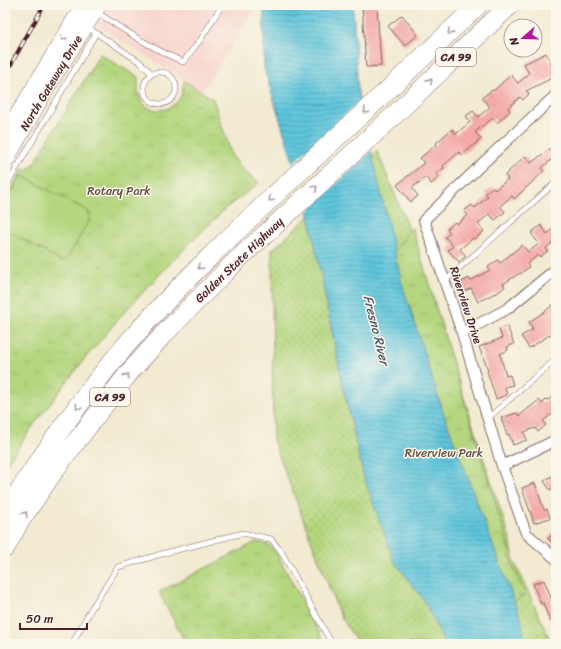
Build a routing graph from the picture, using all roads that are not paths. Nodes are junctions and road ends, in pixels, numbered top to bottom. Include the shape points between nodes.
1 (222, 5) edge
2 (478, 5) edge
3 (510, 5) edge
4 (91, 6) edge
5 (85, 26) junction
6 (152, 74) junction
7 (556, 95) edge
8 (5, 135) edge
9 (5, 162) edge
10 (556, 182) edge
11 (5, 188) edge
12 (556, 269) edge
13 (445, 282) junction
14 (462, 333) junction
15 (556, 359) edge
16 (488, 418) junction
17 (556, 440) edge
18 (43, 453) junction
19 (502, 466) junction
20 (5, 500) edge
21 (5, 513) edge
22 (5, 548) edge
23 (556, 559) edge
24 (72, 644) edge
25 (332, 644) edge

1 - 4 lane via 202,39 183,62 122,30
2 -> 18 highway, Golden State Highway / CA 99 via 183,284 125,346
22 -> 3 highway, Golden State Highway / CA 99 via 56,468 128,374 163,335 235,262
4 - 5 main road, North Gateway Drive
5 - 6 lane via 140,62
5 -> 8 main road, North Gateway Drive
5 - 9 main road, North Gateway Drive
5 - 11 lane
6 - 6 lane via 145,82 145,93 151,101 160,104 173,96 174,82 162,72
7 - 13 street, Riverview Drive via 424,220
10 - 13 lane
12 - 14 street via 507,309
13 - 14 street, Riverview Drive
14 - 16 street, Riverview Drive
15 - 16 lane
16 - 19 street, Riverview Drive
17 - 19 street
18 - 20 highway
18 - 21 highway, Golden State Highway / CA 99
19 - 23 street, Riverview Drive via 526,533
24 - 25 lane via 118,567 244,533 271,538 281,551

